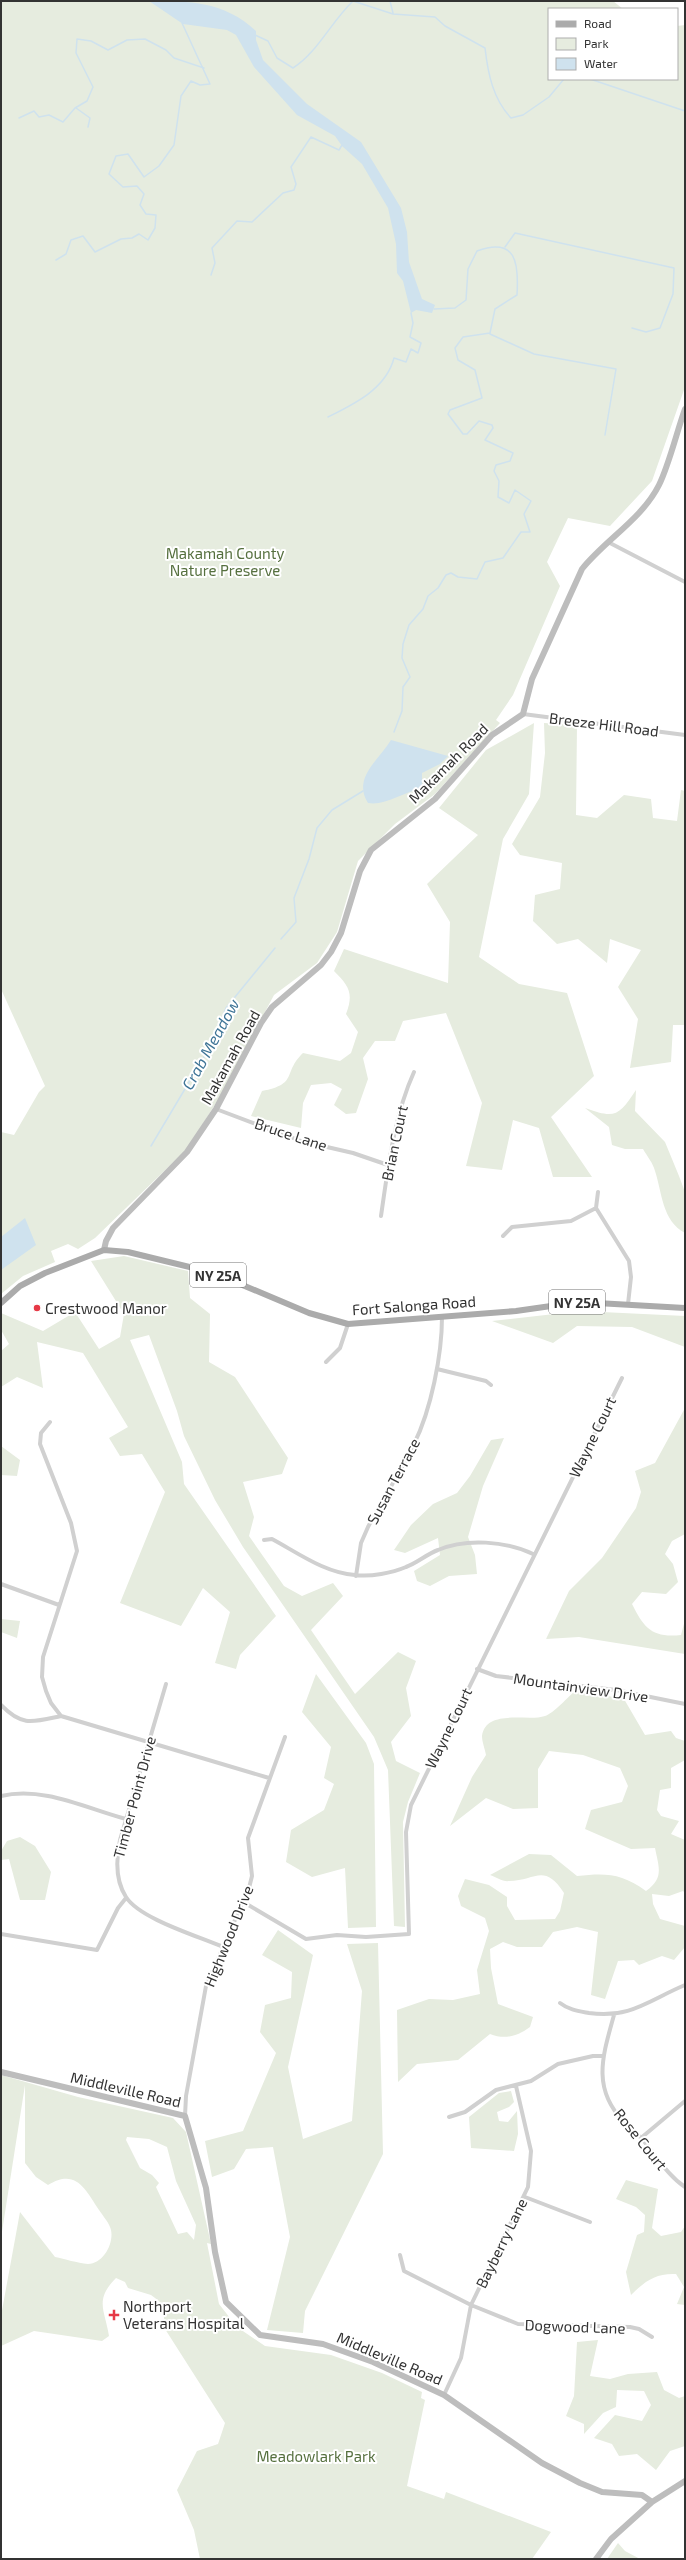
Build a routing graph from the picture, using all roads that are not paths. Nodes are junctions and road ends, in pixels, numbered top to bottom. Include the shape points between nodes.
1 (685, 409) edge
2 (608, 542) junction
3 (685, 582) edge
4 (522, 714) junction
5 (685, 735) edge
6 (414, 1072) dead end
7 (216, 1109) junction
8 (388, 1165) junction
9 (598, 1192) dead end
10 (596, 1208) junction
11 (381, 1216) dead end
12 (503, 1236) dead end
13 (104, 1250) junction
14 (1, 1303) edge
15 (628, 1304) junction
16 (685, 1308) edge
17 (442, 1317) junction
18 (348, 1324) junction
19 (326, 1362) dead end
20 (437, 1369) junction
21 (622, 1378) dead end
22 (491, 1385) dead end
23 (50, 1422) dead end
24 (264, 1540) dead end
25 (533, 1554) junction
26 (356, 1576) junction
27 (1, 1584) edge
28 (59, 1605) junction
29 (477, 1668) junction
30 (166, 1684) dead end
31 (685, 1704) edge
32 (1, 1705) edge
33 (60, 1716) junction
34 (285, 1737) dead end
35 (148, 1741) junction
36 (269, 1778) junction
37 (1, 1796) edge
38 (126, 1819) junction
39 (126, 1898) junction
40 (245, 1903) junction
41 (1, 1934) edge
42 (223, 1947) junction
43 (685, 1985) edge
44 (560, 2003) dead end
45 (614, 2015) junction
46 (604, 2056) junction
47 (1, 2072) edge
48 (516, 2086) junction
49 (685, 2101) edge
50 (185, 2116) junction
51 (449, 2117) dead end
52 (641, 2138) junction
53 (685, 2186) edge
54 (524, 2197) junction
55 (590, 2222) dead end
56 (400, 2255) dead end
57 (471, 2305) junction
58 (652, 2337) dead end
59 (444, 2395) junction
60 (685, 2481) edge
61 (652, 2502) junction
62 (596, 2559) edge

1 - 2 street via 659,485
2 - 3 street
2 - 4 street via 582,570 567,599 532,679
4 - 5 street, Breeze Hill Road
4 - 7 street, Makamah Road via 492,735 435,799 372,850 360,871 341,933 331,952 320,965 272,1007
6 - 8 street, Brian Court via 406,1090
7 - 8 street, Bruce Lane via 301,1141 353,1153
7 - 13 street, Makamah Road via 187,1152 113,1228
8 - 11 street, Brian Court
9 - 10 street
10 - 12 street via 571,1221 512,1227
10 - 15 street via 629,1261 631,1277
13 - 14 main road, Fort Salonga Road / NY 25A via 20,1286
13 - 18 main road, Fort Salonga Road / NY 25A via 128,1252 214,1273 309,1313
15 - 16 main road, Fort Salonga Road / NY 25A
15 - 17 main road, Fort Salonga Road / NY 25A via 579,1302
17 - 18 main road, Fort Salonga Road / NY 25A
17 - 20 street, Susan Terrace via 442,1340
18 - 19 street via 340,1348
20 - 22 street via 486,1381
20 - 26 street, Susan Terrace via 414,1445 361,1542
21 - 25 street, Wayne Court
23 - 28 street via 40,1433 40,1444 71,1523 77,1550 75,1564
24 - 26 street via 272,1539 333,1571
25 - 26 street via 511,1545 464,1544 438,1550 406,1568
25 - 29 street, Wayne Court
27 - 28 street
28 - 33 street via 46,1643 42,1676 51,1703
29 - 31 street, Mountainview Drive via 496,1676 616,1690
29 - 40 street, Wayne Court via 421,1782 407,1818 409,1934 366,1937 337,1935 306,1939
30 - 35 street, Timber Point Drive
32 - 33 street via 15,1717 29,1722
33 - 35 street
34 - 36 street, Highwood Drive
35 - 36 street
35 - 38 street, Timber Point Drive
36 - 40 street, Highwood Drive via 248,1838 252,1876
37 - 38 street via 16,1793 40,1794
38 - 39 street, Timber Point Drive via 116,1862
39 - 41 street via 97,1950
39 - 42 street via 151,1916
40 - 42 street, Highwood Drive
42 - 50 street, Highwood Drive via 206,1986 186,2096
43 - 45 street via 639,2007
44 - 45 street via 568,2009
45 - 46 street, Rose Court
46 - 48 street via 592,2056 558,2064 531,2081
46 - 52 street, Rose Court via 601,2070 604,2090 618,2115
47 - 50 street, Middleville Road
48 - 51 street via 496,2090 465,2112
48 - 54 street, Bayberry Lane via 532,2151 530,2176
49 - 52 street
50 - 59 street, Middleville Road via 206,2188 215,2252 226,2302 260,2335 323,2344 378,2365
52 - 53 street, Rose Court via 673,2178
54 - 55 street
54 - 57 street, Bayberry Lane
56 - 57 street, Dogwood Lane via 404,2271
57 - 58 street, Dogwood Lane via 518,2324 630,2327
57 - 59 street, Bayberry Lane via 461,2358
59 - 61 street, Middleville Road via 542,2463 580,2483 602,2492 642,2495
60 - 61 street
61 - 62 street via 611,2539

